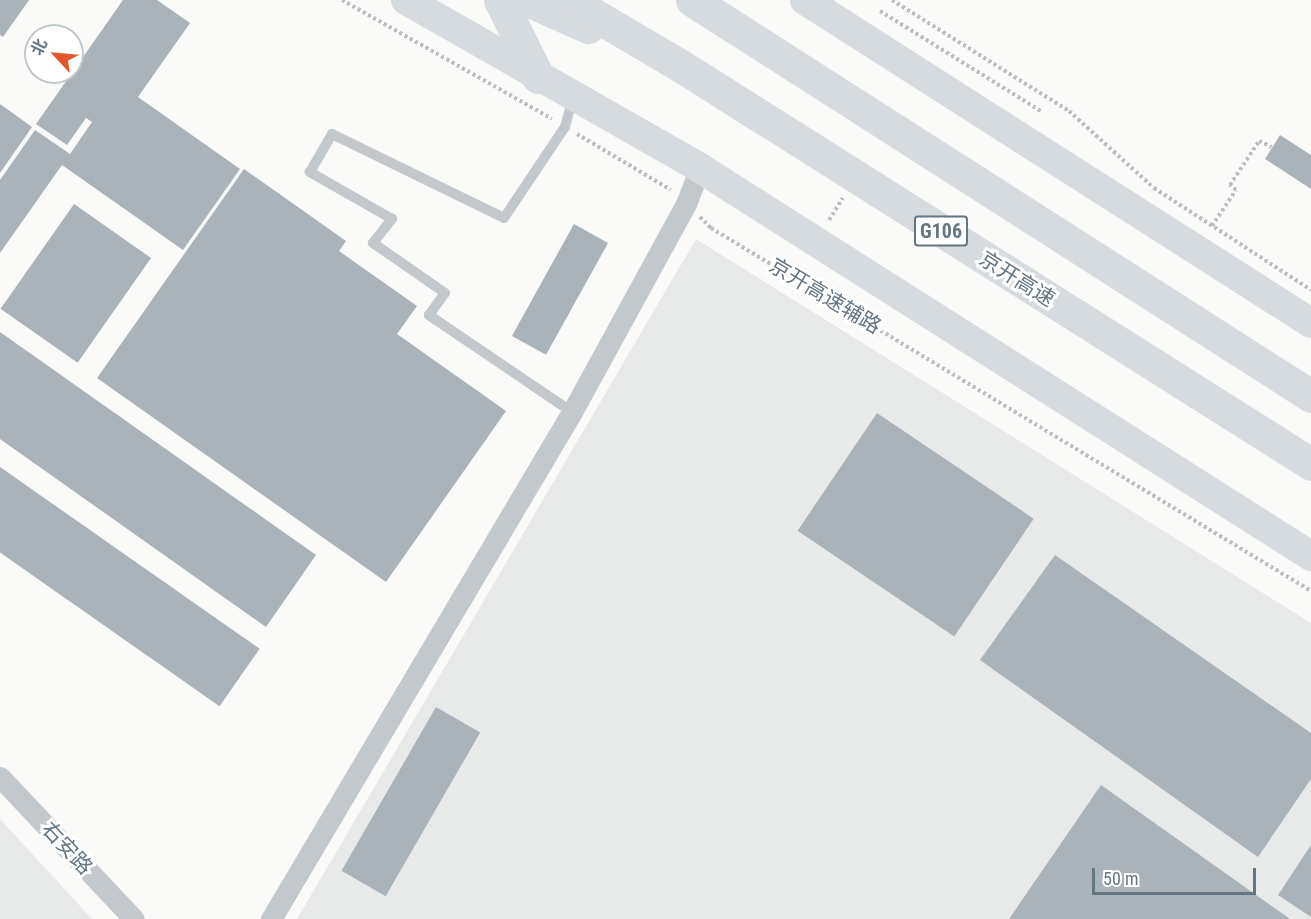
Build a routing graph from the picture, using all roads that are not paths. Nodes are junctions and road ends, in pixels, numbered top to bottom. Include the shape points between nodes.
1 (406, 0) edge
2 (500, 0) edge
3 (527, 0) edge
4 (569, 0) edge
5 (692, 0) edge
6 (808, 1) edge
7 (681, 66) junction
8 (538, 77) junction
9 (574, 98) junction
10 (700, 168) junction
11 (1311, 323) edge
12 (1311, 396) edge
13 (572, 412) junction
14 (1311, 464) edge
15 (1311, 556) edge
16 (0, 777) edge
17 (134, 919) edge
18 (271, 919) edge

1 - 8 main road, 京开高速辅路
2 - 8 highway
3 - 7 highway
4 - 7 highway, 京开高速 / G106
5 - 12 highway
6 - 11 main road
7 - 14 highway, 京开高速 / G106
8 - 9 main road, 京开高速辅路
9 - 10 main road, 京开高速辅路
9 - 13 lane via 566,127 504,218 332,134 310,172 392,219 373,243 445,293 429,315
10 - 13 street via 686,204
10 - 15 main road, 京开高速辅路
13 - 18 street
16 - 17 street, 右安路

